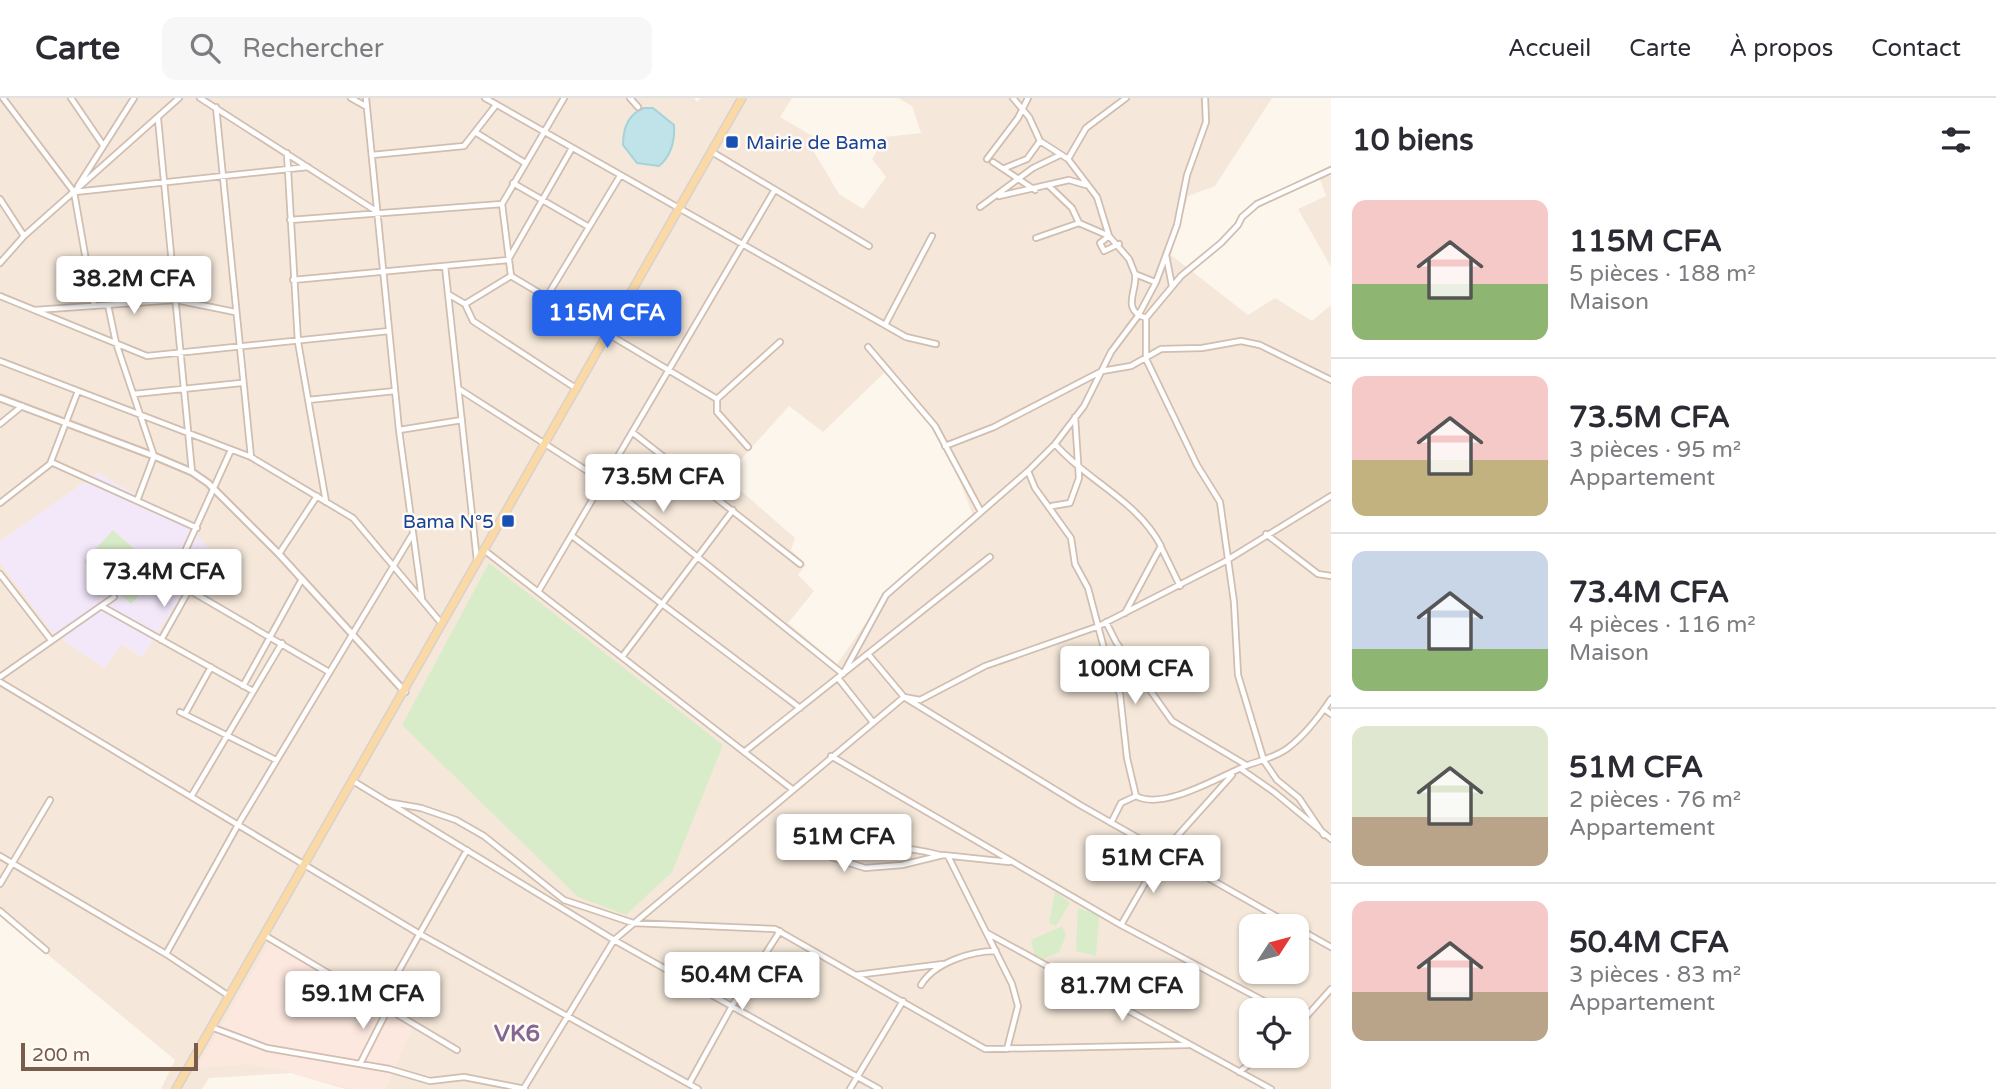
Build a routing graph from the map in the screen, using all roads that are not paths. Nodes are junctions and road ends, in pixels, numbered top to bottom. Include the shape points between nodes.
1 (3, 98) edge
2 (71, 98) edge
3 (134, 98) edge
4 (179, 98) edge
5 (200, 98) edge
6 (351, 98) edge
7 (366, 98) edge
8 (485, 98) edge
9 (564, 98) edge
10 (630, 98) edge
11 (742, 98) edge
12 (1013, 98) edge
13 (1028, 98) edge
14 (1126, 98) edge
15 (1205, 98) edge
16 (496, 105) junction
17 (216, 107) junction
18 (638, 107) dead end
19 (367, 108) junction
20 (1023, 108) junction
21 (158, 119) junction
22 (544, 131) junction
23 (475, 132) junction
24 (1040, 141) junction
25 (103, 145) junction
26 (572, 148) junction
27 (712, 152) junction
28 (287, 153) junction
29 (372, 155) junction
30 (1060, 155) junction
31 (987, 159) dead end
32 (1068, 159) junction
33 (993, 162) dead end
34 (525, 163) junction
35 (308, 167) junction
36 (1005, 168) junction
37 (288, 169) junction
38 (1331, 170) edge
39 (222, 176) junction
40 (620, 176) junction
41 (1019, 178) junction
42 (164, 182) junction
43 (513, 183) junction
44 (1048, 186) junction
45 (1088, 186) junction
46 (1035, 190) junction
47 (774, 191) junction
48 (74, 192) junction
49 (995, 197) junction
50 (0, 199) edge
51 (544, 201) junction
52 (502, 204) junction
53 (980, 207) dead end
54 (377, 211) junction
55 (680, 211) junction
56 (290, 220) junction
57 (1079, 223) junction
58 (589, 227) junction
59 (24, 236) junction
60 (932, 236) dead end
61 (1110, 236) junction
62 (1036, 238) dead end
63 (1119, 244) junction
64 (742, 246) junction
65 (869, 246) dead end
66 (1166, 255) junction
67 (508, 260) junction
68 (0, 262) edge
69 (444, 266) junction
70 (383, 272) junction
71 (1135, 274) junction
72 (511, 276) junction
73 (293, 280) junction
74 (1156, 282) junction
75 (1172, 287) junction
76 (448, 294) junction
77 (0, 296) edge
78 (546, 298) junction
79 (176, 300) junction
80 (465, 304) junction
81 (108, 305) junction
82 (94, 306) junction
83 (34, 310) junction
84 (235, 312) junction
85 (1138, 316) junction
86 (1146, 318) junction
87 (885, 326) junction
88 (389, 331) junction
89 (607, 336) junction
90 (298, 342) junction
91 (780, 342) dead end
92 (116, 343) junction
93 (936, 345) dead end
94 (868, 347) dead end
95 (239, 349) junction
96 (181, 354) junction
97 (1146, 359) junction
98 (0, 361) edge
99 (668, 371) junction
100 (1101, 372) junction
101 (1331, 380) edge
102 (242, 383) junction
103 (185, 388) junction
104 (459, 389) junction
105 (577, 389) junction
106 (78, 391) junction
107 (395, 391) junction
108 (134, 394) junction
109 (0, 398) edge
110 (717, 399) junction
111 (308, 400) junction
112 (22, 406) junction
113 (141, 415) junction
114 (1075, 415) junction
115 (462, 420) junction
116 (67, 422) junction
117 (0, 424) edge
118 (399, 430) junction
119 (632, 432) junction
120 (188, 433) junction
121 (546, 444) junction
122 (1055, 444) junction
123 (945, 446) junction
124 (748, 447) dead end
125 (231, 450) junction
126 (154, 456) junction
127 (251, 457) junction
128 (51, 462) junction
129 (1078, 465) junction
130 (1028, 471) junction
131 (192, 472) junction
132 (603, 481) junction
133 (216, 489) junction
134 (317, 496) junction
135 (1331, 496) edge
136 (137, 500) junction
137 (326, 502) junction
138 (0, 503) edge
139 (1051, 506) junction
140 (733, 510) junction
141 (980, 510) junction
142 (197, 528) junction
143 (413, 534) junction
144 (1266, 534) junction
145 (572, 536) junction
146 (1161, 546) junction
147 (483, 550) junction
148 (279, 554) junction
149 (990, 557) dead end
150 (698, 558) junction
151 (1228, 559) junction
152 (477, 562) junction
153 (800, 564) dead end
154 (394, 566) junction
155 (0, 574) edge
156 (1331, 576) edge
157 (302, 579) junction
158 (1180, 586) junction
159 (190, 590) junction
160 (538, 592) junction
161 (114, 597) dead end
162 (422, 600) junction
163 (664, 603) junction
164 (101, 606) junction
165 (1125, 613) junction
166 (1106, 622) junction
167 (443, 625) junction
168 (1100, 626) junction
169 (351, 634) junction
170 (271, 636) junction
171 (51, 639) junction
172 (161, 640) junction
173 (282, 643) junction
174 (869, 654) junction
175 (622, 657) junction
176 (211, 667) junction
177 (329, 672) junction
178 (840, 676) junction
179 (0, 680) edge
180 (243, 686) junction
181 (253, 691) junction
182 (405, 692) junction
183 (904, 697) junction
184 (1331, 699) edge
185 (800, 708) junction
186 (1324, 709) junction
187 (1331, 714) edge
188 (872, 721) junction
189 (226, 735) junction
190 (744, 752) junction
191 (831, 757) junction
192 (276, 761) junction
193 (1264, 761) junction
194 (1247, 766) junction
195 (1241, 769) junction
196 (1232, 774) junction
197 (352, 781) junction
198 (792, 789) junction
199 (192, 795) junction
200 (1136, 796) junction
201 (50, 800) dead end
202 (387, 802) junction
203 (239, 823) junction
204 (1111, 823) junction
205 (1324, 835) junction
206 (1331, 839) edge
207 (467, 850) junction
208 (1163, 852) junction
209 (0, 856) edge
210 (945, 856) junction
211 (1012, 862) junction
212 (12, 863) junction
213 (305, 863) junction
214 (0, 884) edge
215 (0, 911) edge
216 (1272, 914) edge
217 (633, 923) junction
218 (1121, 925) junction
219 (779, 931) junction
220 (418, 933) junction
221 (987, 933) junction
222 (264, 935) junction
223 (1309, 935) edge
224 (614, 940) junction
225 (1331, 947) edge
226 (46, 950) dead end
227 (996, 951) junction
228 (166, 954) junction
229 (943, 964) junction
230 (916, 966) junction
231 (856, 975) junction
232 (926, 977) junction
233 (921, 985) dead end
234 (1331, 989) edge
235 (229, 996) junction
236 (1258, 998) edge
237 (903, 1002) junction
238 (380, 1004) junction
239 (732, 1006) junction
240 (388, 1009) junction
241 (1309, 1010) edge
242 (569, 1015) junction
243 (211, 1027) junction
244 (1188, 1045) junction
245 (1007, 1049) junction
246 (457, 1050) dead end
247 (360, 1064) junction
248 (1244, 1068) edge
249 (1239, 1072) junction
250 (857, 1076) junction
251 (689, 1084) junction
252 (525, 1088) edge
253 (176, 1089) edge
254 (698, 1089) edge
255 (850, 1089) edge
256 (879, 1089) edge
257 (1271, 1089) edge

1 - 48 street
2 - 25 street
3 - 25 street
4 - 21 street
5 - 17 street
6 - 19 street
7 - 19 street
8 - 16 street
9 - 22 street
10 - 18 street
11 - 27 main road
12 - 20 street
13 - 20 street
14 - 32 street via 1086,128
15 - 66 street via 1206,122
16 - 22 street
16 - 23 street
17 - 28 street
17 - 39 street
19 - 29 street
20 - 24 street
20 - 31 street
21 - 42 street
21 - 48 street
22 - 26 street
22 - 34 street
23 - 29 street via 464,146
23 - 34 street
24 - 30 street
24 - 36 street via 1027,159
25 - 48 street
26 - 40 street
26 - 51 street
27 - 47 street
27 - 55 main road
28 - 35 street
28 - 37 street
29 - 54 street
30 - 32 street
30 - 41 street
32 - 45 street
33 - 36 street
34 - 43 street
35 - 37 street
35 - 54 street
36 - 41 street
37 - 39 street
37 - 56 street
38 - 75 street via 1262,200
39 - 42 street
39 - 84 street
40 - 55 street
40 - 58 street
41 - 46 street
41 - 49 street
42 - 48 street
42 - 79 street
43 - 51 street
43 - 52 street
44 - 45 street via 1069,180
44 - 46 street
44 - 57 street via 1072,208
45 - 61 street via 1097,197
46 - 49 street
47 - 64 street
47 - 65 street
48 - 59 street
48 - 82 street
49 - 53 street
50 - 59 street
51 - 58 street
51 - 67 street
52 - 54 street
52 - 67 street
54 - 56 street
54 - 70 street
55 - 64 street
55 - 89 main road
56 - 73 street
57 - 61 street
57 - 62 street
58 - 78 street
59 - 68 street
60 - 87 street
61 - 63 street
61 - 63 street via 1100,243 1104,251
63 - 71 street
64 - 87 street
64 - 99 street
66 - 74 street
66 - 75 street
67 - 69 street
67 - 72 street
69 - 70 street
69 - 76 street
70 - 73 street
70 - 88 street
71 - 74 street
71 - 85 street via 1132,299
72 - 78 street
72 - 80 street
73 - 90 street
74 - 85 street
75 - 86 street
76 - 80 street
76 - 104 street
77 - 83 street
78 - 89 street
79 - 81 street
79 - 84 street
79 - 96 street
80 - 105 street via 473,321
81 - 82 street
81 - 92 street
82 - 83 street
83 - 92 street
84 - 95 street
85 - 86 street
85 - 100 street
86 - 97 street
87 - 93 street
88 - 90 street
88 - 107 street
89 - 99 street
89 - 105 main road
90 - 95 street
90 - 111 street
91 - 110 street
92 - 96 street via 147,356
92 - 108 street
94 - 123 street via 922,409
95 - 96 street
95 - 102 street
96 - 103 street
97 - 100 street
97 - 101 street via 1161,349 1241,341 1260,345
97 - 151 street via 1197,466 1220,502
98 - 106 street
99 - 110 street
99 - 119 street
100 - 114 street
100 - 123 street via 994,427
102 - 103 street
102 - 127 street
103 - 108 street
103 - 120 street
104 - 115 street
104 - 121 street
105 - 121 main road
106 - 113 street
106 - 116 street
107 - 111 street
107 - 118 street
108 - 113 street
109 - 112 street
110 - 124 street via 717,412
111 - 137 street
112 - 116 street
112 - 117 street
113 - 120 street
113 - 126 street
114 - 122 street
114 - 129 street
115 - 118 street
115 - 152 street
116 - 126 street
116 - 128 street
118 - 143 street
119 - 132 street
119 - 140 street
120 - 125 street
120 - 131 street
121 - 132 street
121 - 147 main road
122 - 129 street
122 - 130 street
123 - 141 street
125 - 127 street
125 - 133 street
126 - 131 street
126 - 136 street
127 - 134 street
128 - 136 street
128 - 138 street
129 - 139 street via 1079,478 1070,503
129 - 146 street via 1142,519
130 - 139 street
130 - 141 street
131 - 133 street
132 - 145 street
132 - 150 street
133 - 142 street
133 - 148 street
134 - 137 street
134 - 148 street
135 - 144 street
136 - 142 street
137 - 154 street via 353,518
139 - 168 street via 1071,538 1075,564
140 - 150 street
140 - 153 street
141 - 178 street via 886,595
142 - 159 street via 172,580
143 - 154 street
143 - 162 street
144 - 151 street
144 - 156 street via 1318,574
145 - 160 street
145 - 163 street
146 - 158 street
146 - 165 street
147 - 152 main road
147 - 160 street
148 - 157 street
149 - 174 street
150 - 163 street
150 - 178 street
151 - 158 street
151 - 193 street via 1238,675
152 - 167 main road
154 - 162 street
154 - 169 street
155 - 171 street
157 - 169 street
157 - 170 street
158 - 165 street
159 - 170 street
159 - 172 street
160 - 175 street
161 - 164 street
162 - 167 street
163 - 175 street
163 - 185 street
164 - 171 street
164 - 172 street
165 - 166 street
166 - 168 street
166 - 194 street via 1172,721
167 - 182 main road
168 - 183 street via 985,666 920,700
168 - 200 street via 1120,694
169 - 177 street
169 - 182 street
170 - 173 street
170 - 180 street
171 - 179 street
172 - 176 street
173 - 177 street
173 - 181 street
174 - 178 street
174 - 183 street
175 - 190 street
176 - 180 street
176 - 189 street via 183,713
177 - 192 street
178 - 185 street
178 - 188 street
179 - 199 street
180 - 181 street
181 - 189 street
182 - 197 main road
183 - 188 street
183 - 204 street
184 - 186 street
185 - 190 street
186 - 187 street
186 - 193 street via 1287,749
188 - 191 street
189 - 192 street
189 - 199 street
190 - 198 street
191 - 198 street
191 - 211 street
192 - 203 street
193 - 194 street
193 - 205 street via 1305,805
194 - 195 street
195 - 196 street
195 - 205 street
196 - 200 street via 1158,799
196 - 208 street
197 - 202 street
197 - 213 main road
198 - 217 street
199 - 203 street
200 - 204 street via 1121,803
201 - 212 street
202 - 207 street
202 - 217 street via 456,820 484,836 564,900
203 - 213 street
203 - 228 street
204 - 208 street
205 - 206 street
207 - 220 street
207 - 224 street
208 - 216 street
208 - 218 street
209 - 212 street
210 - 210 street via 876,846 831,857 865,868
210 - 211 street
210 - 221 street
211 - 218 street
212 - 214 street
212 - 228 street
213 - 220 street
213 - 222 main road
215 - 226 street
217 - 219 street
217 - 224 street
218 - 236 street
219 - 231 street
219 - 239 street
220 - 238 street
220 - 242 street
221 - 227 street
221 - 244 street
222 - 235 main road
222 - 238 street
223 - 225 street
224 - 239 street
224 - 242 street
227 - 229 street
227 - 245 street via 1018,1006
228 - 235 street
229 - 230 street
229 - 232 street
230 - 231 street
230 - 232 street
231 - 237 street
232 - 233 street
234 - 241 street
235 - 243 main road
237 - 245 street via 985,1049
237 - 250 street
238 - 240 street
239 - 250 street
239 - 251 street
240 - 246 street
240 - 247 street
242 - 251 street
242 - 252 street
243 - 247 street via 267,1048
243 - 253 main road
244 - 245 street
244 - 249 street
247 - 252 street via 430,1082 464,1077
248 - 249 street
249 - 257 street
250 - 255 street
250 - 256 street
251 - 254 street

